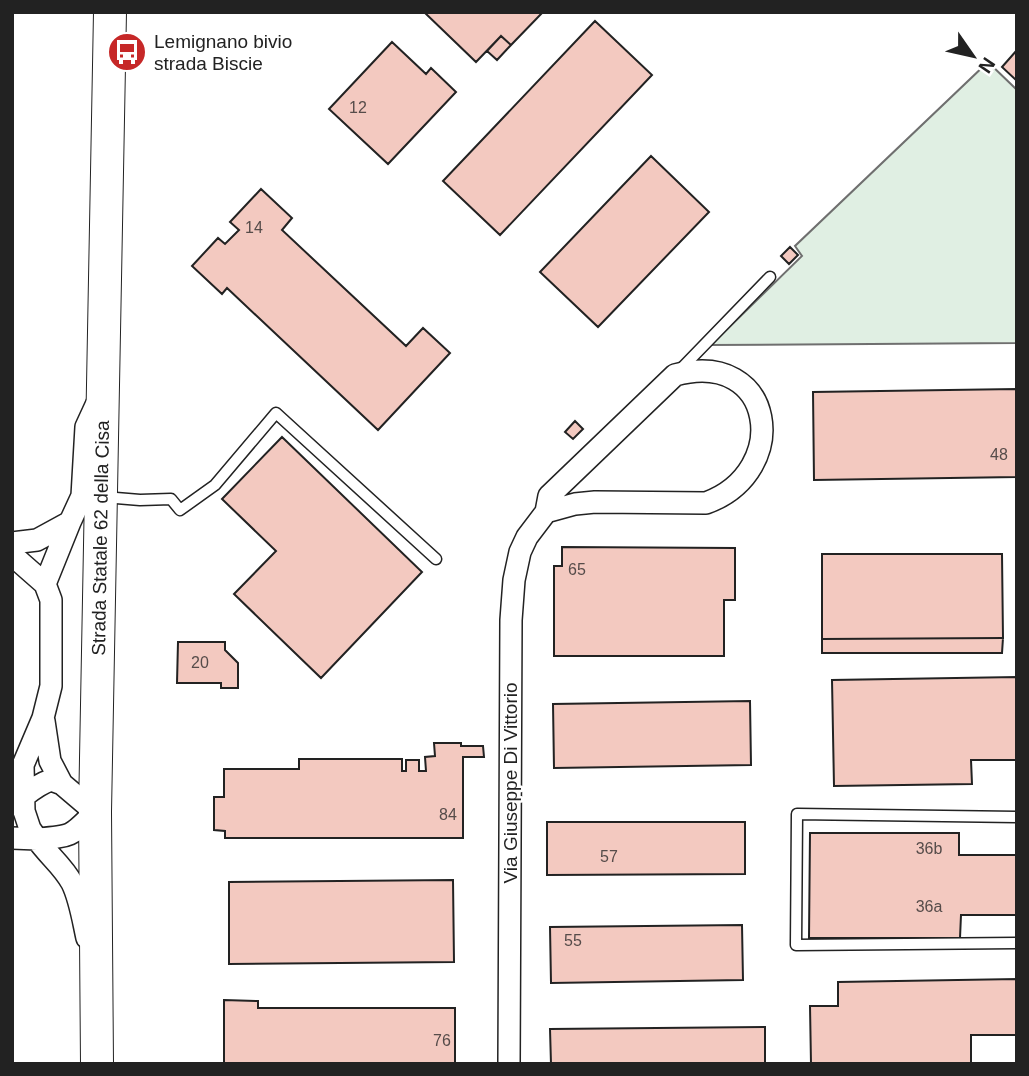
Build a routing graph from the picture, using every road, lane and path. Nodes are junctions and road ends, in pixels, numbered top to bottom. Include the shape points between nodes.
1 (110, 12) edge
2 (770, 277) dead end
3 (675, 375) junction
4 (103, 390) junction
5 (101, 497) junction
6 (546, 512) junction
7 (69, 522) junction
8 (12, 543) edge
9 (12, 555) edge
10 (436, 559) dead end
11 (45, 584) junction
12 (43, 718) junction
13 (62, 784) junction
14 (18, 801) edge
15 (95, 812) junction
16 (1017, 817) edge
17 (12, 838) edge
18 (37, 839) junction
19 (1017, 943) edge
20 (95, 967) junction
21 (96, 1064) edge
22 (509, 1064) edge

1 - 4 main road, Strada Statale 62 della Cisa
2 - 3 lane
3 - 6 street, Via Giuseppe Di Vittorio via 549,496
3 - 6 street via 709,370 726,375 746,389 761,411 761,440 752,465 738,482 706,503 595,502
4 - 5 main road, Strada Statale 62 della Cisa
4 - 7 street via 86,427 82,496
5 - 10 lane via 171,499 180,510 215,485 276,413
5 - 15 main road, Strada Statale 62 della Cisa
6 - 22 street, Via Giuseppe Di Vittorio via 520,552 511,620
7 - 8 street via 37,540
7 - 11 street
9 - 11 street
11 - 12 street via 51,600 51,686
12 - 13 street via 50,761
12 - 14 street via 23,765
13 - 14 street via 41,783
13 - 15 street
14 - 18 street
15 - 18 street via 72,835
15 - 20 main road, Strada Statale 62 della Cisa
16 - 19 lane via 797,814 796,945
17 - 18 street
18 - 20 street via 73,884
20 - 21 main road, Strada Statale 62 della Cisa

